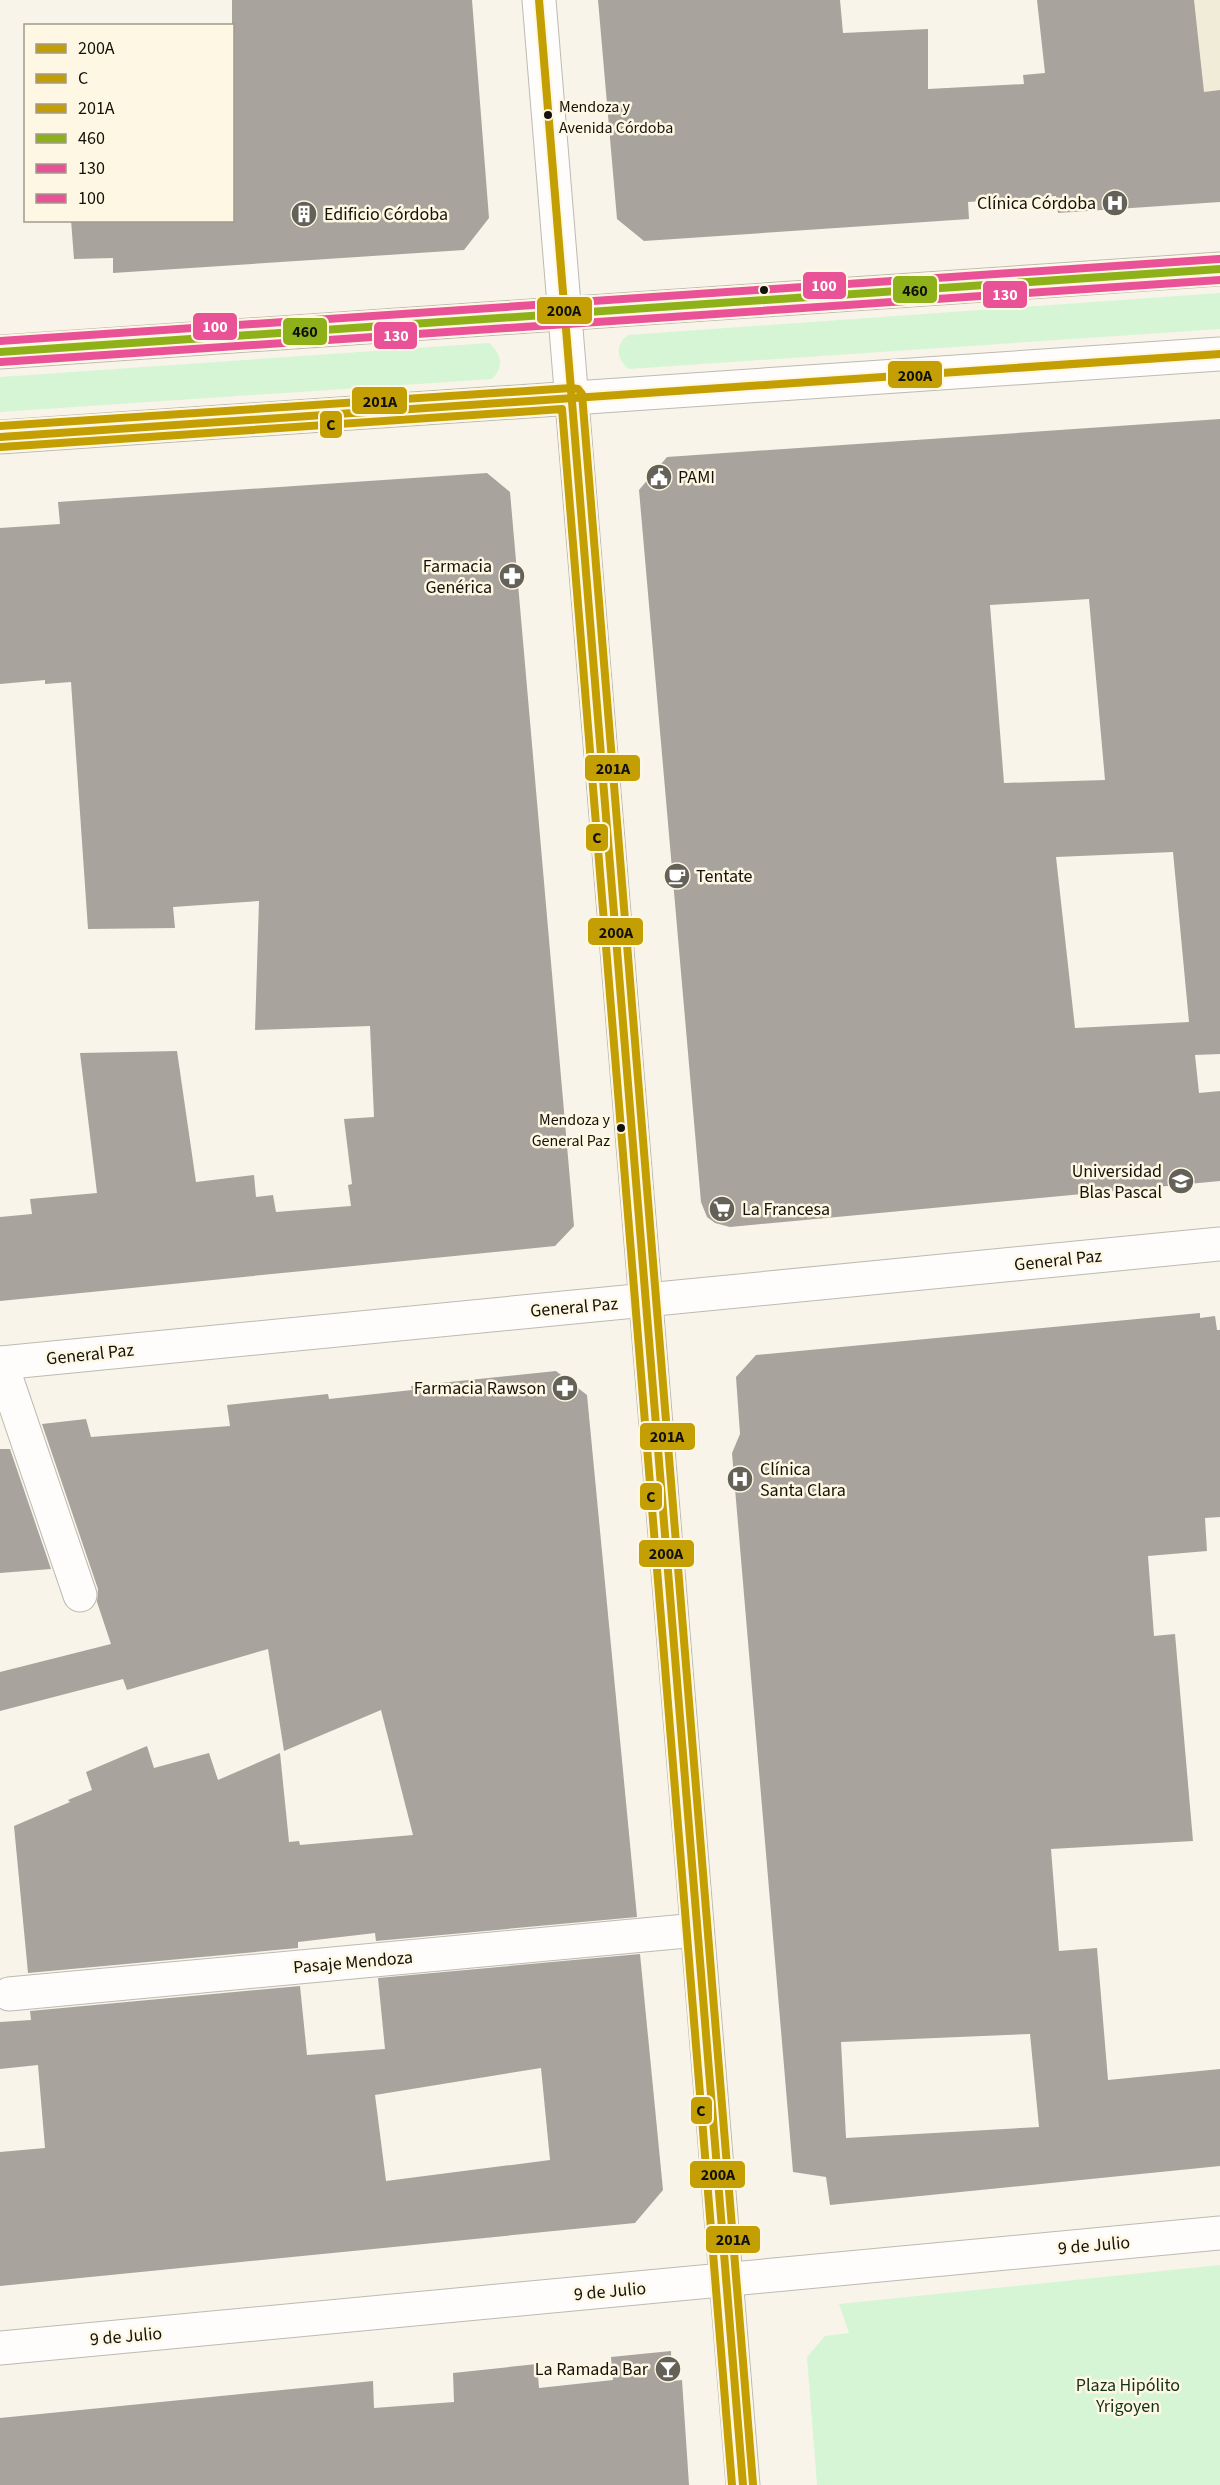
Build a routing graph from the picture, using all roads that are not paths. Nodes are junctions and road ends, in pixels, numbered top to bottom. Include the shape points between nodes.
1 (539, 0) edge
2 (1220, 269) edge
3 (566, 314) junction
4 (0, 352) edge
5 (1220, 354) edge
6 (572, 398) junction
7 (0, 437) edge
8 (1220, 1244) edge
9 (645, 1300) junction
10 (1, 1363) edge
11 (80, 1595) dead end
12 (697, 1930) junction
13 (9, 1994) dead end
14 (1220, 2233) edge
15 (726, 2280) junction
16 (0, 2348) edge
17 (742, 2485) edge

1 - 3 street
2 - 3 street
3 - 4 street
3 - 6 street
5 - 6 street
6 - 7 street
6 - 9 street
8 - 9 street, General Paz
9 - 10 street, General Paz
9 - 12 street
10 - 11 street
12 - 13 street, Pasaje Mendoza
12 - 15 street
14 - 15 street, 9 de Julio
15 - 16 street, 9 de Julio
15 - 17 street

